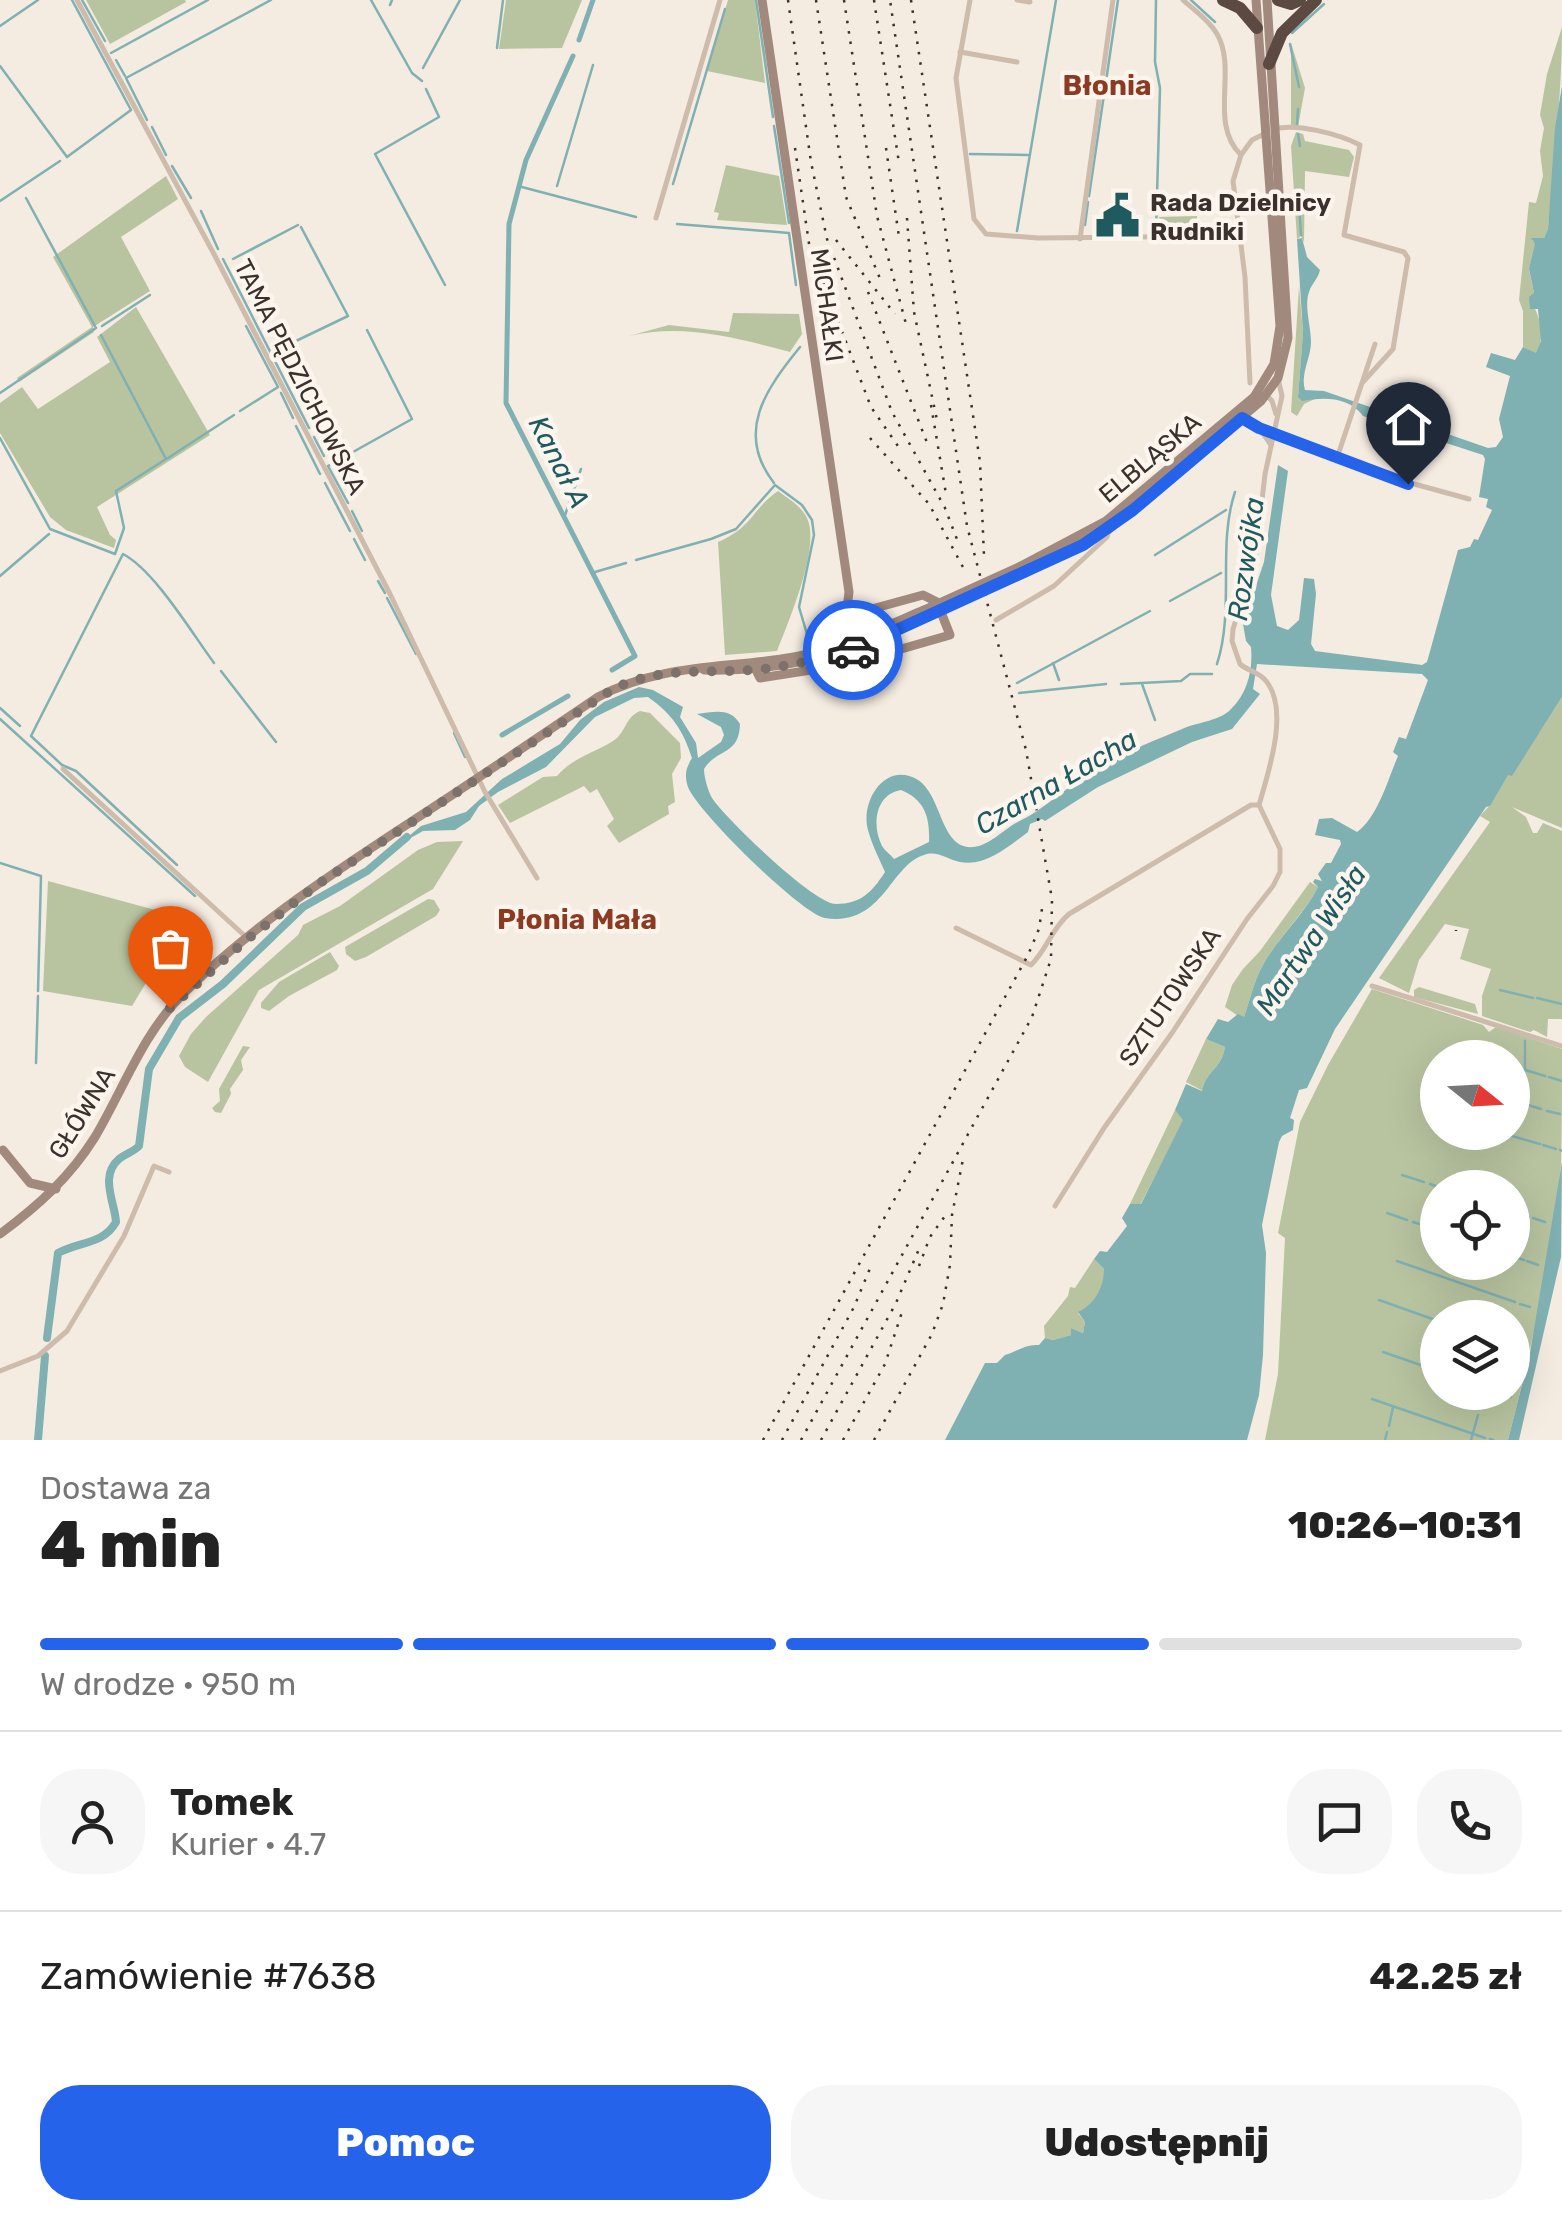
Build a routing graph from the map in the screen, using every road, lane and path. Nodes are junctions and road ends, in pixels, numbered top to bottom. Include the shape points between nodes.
1 (76, 0) edge
2 (720, 0) edge
3 (762, 0) edge
4 (970, 0) edge
5 (1017, 0) edge
6 (1113, 0) edge
7 (1183, 0) edge
8 (1223, 0) edge
9 (1256, 0) edge
10 (1267, 0) edge
11 (1278, 0) edge
12 (1300, 0) edge
13 (1316, 0) edge
14 (1030, 2) dead end
15 (1258, 28) junction
16 (960, 52) junction
17 (1018, 62) dead end
18 (1269, 64) junction
19 (1270, 132) junction
20 (1258, 143) junction
21 (1246, 147) junction
22 (1267, 152) junction
23 (1240, 155) junction
24 (656, 218) dead end
25 (1240, 236) junction
26 (1080, 239) junction
27 (1375, 344) dead end
28 (1278, 378) junction
29 (1363, 382) junction
30 (1250, 383) dead end
31 (1264, 392) junction
32 (1276, 417) junction
33 (1242, 418) junction
34 (1259, 428) junction
35 (1273, 431) junction
36 (1270, 445) junction
37 (1337, 458) junction
38 (1469, 500) dead end
39 (1108, 525) junction
40 (846, 616) junction
41 (996, 620) dead end
42 (837, 633) junction
43 (829, 648) junction
44 (843, 648) junction
45 (842, 665) junction
46 (686, 670) junction
47 (758, 674) junction
48 (63, 770) dead end
49 (478, 777) junction
50 (1259, 805) junction
51 (537, 878) dead end
52 (956, 928) dead end
53 (246, 940) junction
54 (1372, 986) dead end
55 (1562, 1046) edge
56 (1, 1152) edge
57 (169, 1172) dead end
58 (56, 1188) junction
59 (1055, 1206) dead end
60 (28, 1214) junction
61 (0, 1234) edge
62 (0, 1242) edge
63 (0, 1371) edge

1 - 49 street, TAMA PĘDZICHOWSKA via 224,272
2 - 24 street
3 - 40 main road, MICHAŁKI via 847,577
4 - 16 street
5 - 14 street
6 - 26 street
7 - 23 street via 1220,39 1227,136
8 - 15 highway
9 - 15 main road, ELBLĄSKA
10 - 18 main road, ELBLĄSKA
11 - 12 highway
13 - 18 highway via 1282,33
15 - 19 main road, ELBLĄSKA
16 - 17 street
16 - 26 street via 956,92 976,225 986,234
18 - 19 main road, ELBLĄSKA
19 - 20 street
19 - 21 street
19 - 22 main road, ELBLĄSKA
19 - 28 main road, ELBLĄSKA via 1288,338
19 - 29 street via 1280,127 1360,145 1344,235 1408,258 1392,349
20 - 21 street
20 - 22 street
21 - 23 street
22 - 31 main road, ELBLĄSKA via 1280,338
23 - 25 street via 1232,180
25 - 26 street
25 - 30 street
27 - 29 street
28 - 31 main road, ELBLĄSKA
28 - 32 street
29 - 37 street
31 - 32 street
31 - 33 main road, ELBLĄSKA
31 - 39 main road, ELBLĄSKA
32 - 35 street
33 - 34 street
33 - 39 main road, ELBLĄSKA
34 - 35 street
34 - 36 street
35 - 36 street
35 - 37 street
36 - 50 street via 1254,561 1232,635 1242,668 1258,674 1273,694 1274,748
37 - 38 street
39 - 41 street, ELBLĄSKA via 1107,537 1054,586
39 - 44 main road, ELBLĄSKA, bridge via 1023,570
40 - 42 main road
40 - 45 main road, ELBLĄSKA via 923,594 938,602 950,635
42 - 43 main road
42 - 44 main road
43 - 44 main road, ELBLĄSKA
43 - 46 main road, ELBLĄSKA
44 - 45 main road
44 - 47 main road, ELBLĄSKA
45 - 47 main road, ELBLĄSKA
46 - 47 main road, ELBLĄSKA
46 - 49 main road, ELBLĄSKA via 613,689
48 - 53 street
49 - 51 street, TAMA PĘDZICHOWSKA
49 - 53 main road, ELBLĄSKA
50 - 52 street via 1069,914 1030,965
50 - 59 street, SZTUTOWSKA via 1280,849 1273,886
53 - 58 main road, GŁÓWNA via 170,1008 94,1138
54 - 55 street
56 - 58 main road via 30,1183
57 - 63 street via 154,1166 124,1236 79,1314 51,1347
58 - 60 main road, GŁÓWNA
60 - 61 main road, GŁÓWNA
60 - 62 main road, GŁÓWNA

